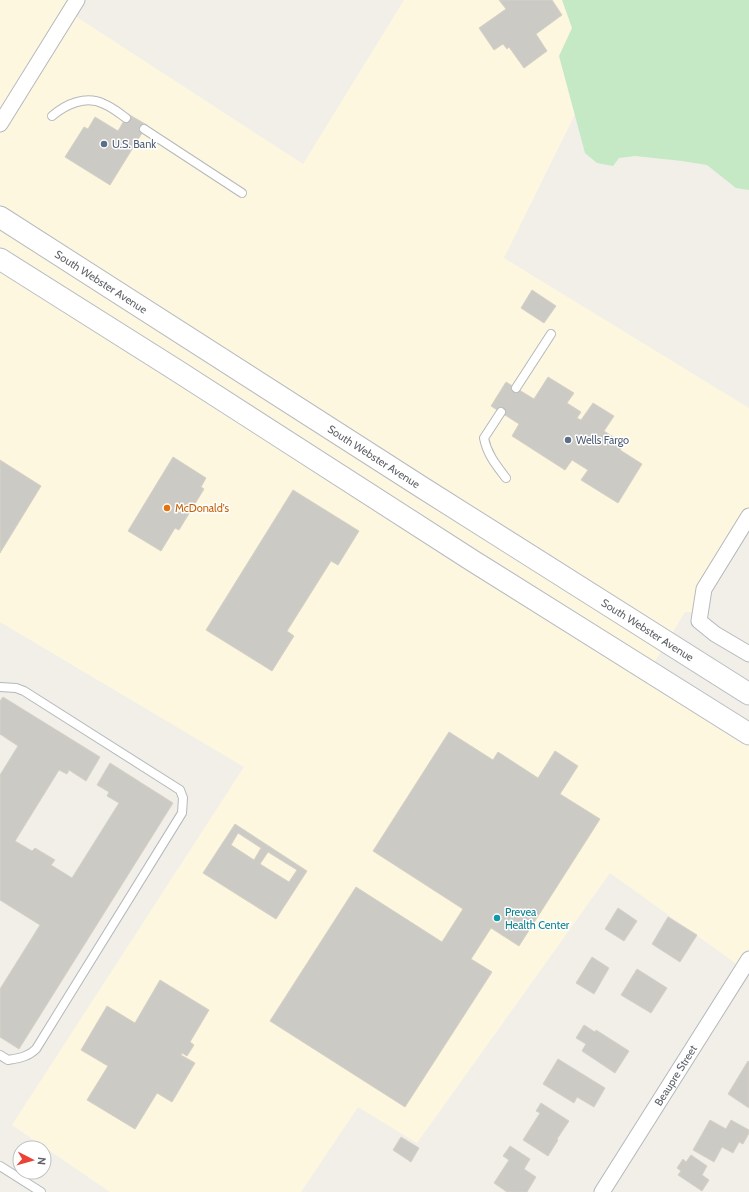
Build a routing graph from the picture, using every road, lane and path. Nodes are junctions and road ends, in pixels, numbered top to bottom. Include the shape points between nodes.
1 (76, 0) edge
2 (52, 116) dead end
3 (126, 118) dead end
4 (0, 124) edge
5 (144, 130) dead end
6 (242, 193) dead end
7 (0, 217) edge
8 (0, 259) edge
9 (551, 334) dead end
10 (516, 388) dead end
11 (501, 412) dead end
12 (506, 478) dead end
13 (749, 516) edge
14 (749, 654) edge
15 (0, 687) edge
16 (749, 694) edge
17 (749, 734) edge
18 (749, 959) edge
19 (0, 1055) edge
20 (0, 1166) edge
21 (42, 1192) edge
22 (602, 1192) edge

1 - 4 street
2 - 3 lane via 63,107 79,101 92,100 104,104
5 - 6 lane
7 - 16 main road, South Webster Avenue
8 - 17 main road
9 - 10 lane
11 - 12 lane via 484,438 490,457
13 - 14 street via 704,589 699,621 715,634
15 - 19 lane via 24,691 180,790 183,798 182,814 36,1049 22,1058 8,1060
18 - 22 street, Beaupre Street
20 - 21 lane

